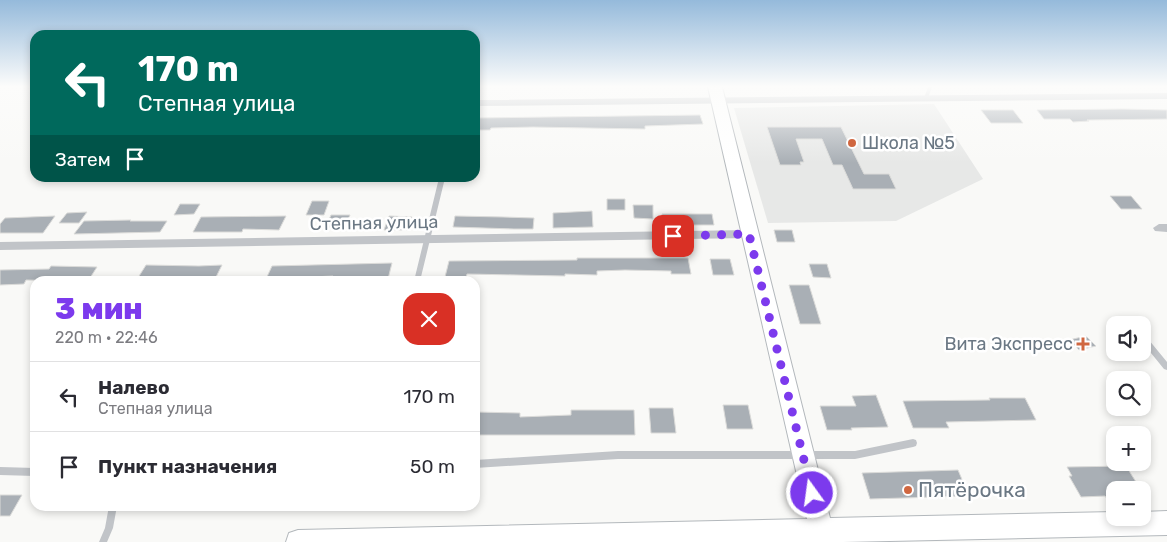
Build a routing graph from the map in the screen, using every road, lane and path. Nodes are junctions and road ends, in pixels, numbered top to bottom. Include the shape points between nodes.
1 (721, 112) edge
2 (441, 182) edge
3 (749, 234) junction
4 (427, 240) junction
5 (0, 246) edge
6 (418, 276) edge
7 (1151, 347) edge
8 (1167, 366) edge
9 (913, 444) dead end
10 (803, 456) junction
11 (480, 464) edge
12 (0, 471) edge
13 (30, 472) edge
14 (111, 511) edge
15 (1167, 524) edge
16 (821, 530) junction
17 (476, 540) edge
18 (102, 542) edge
19 (298, 542) edge

1 - 3 main road
2 - 4 lane
3 - 4 street, Степная улица
3 - 10 main road
4 - 5 street, Степная улица
4 - 6 lane
7 - 8 lane
9 - 10 lane via 855,455
10 - 11 lane via 618,455
10 - 16 main road
12 - 13 lane
14 - 18 lane via 109,528
15 - 16 main road via 936,532
16 - 17 main road
17 - 19 main road

